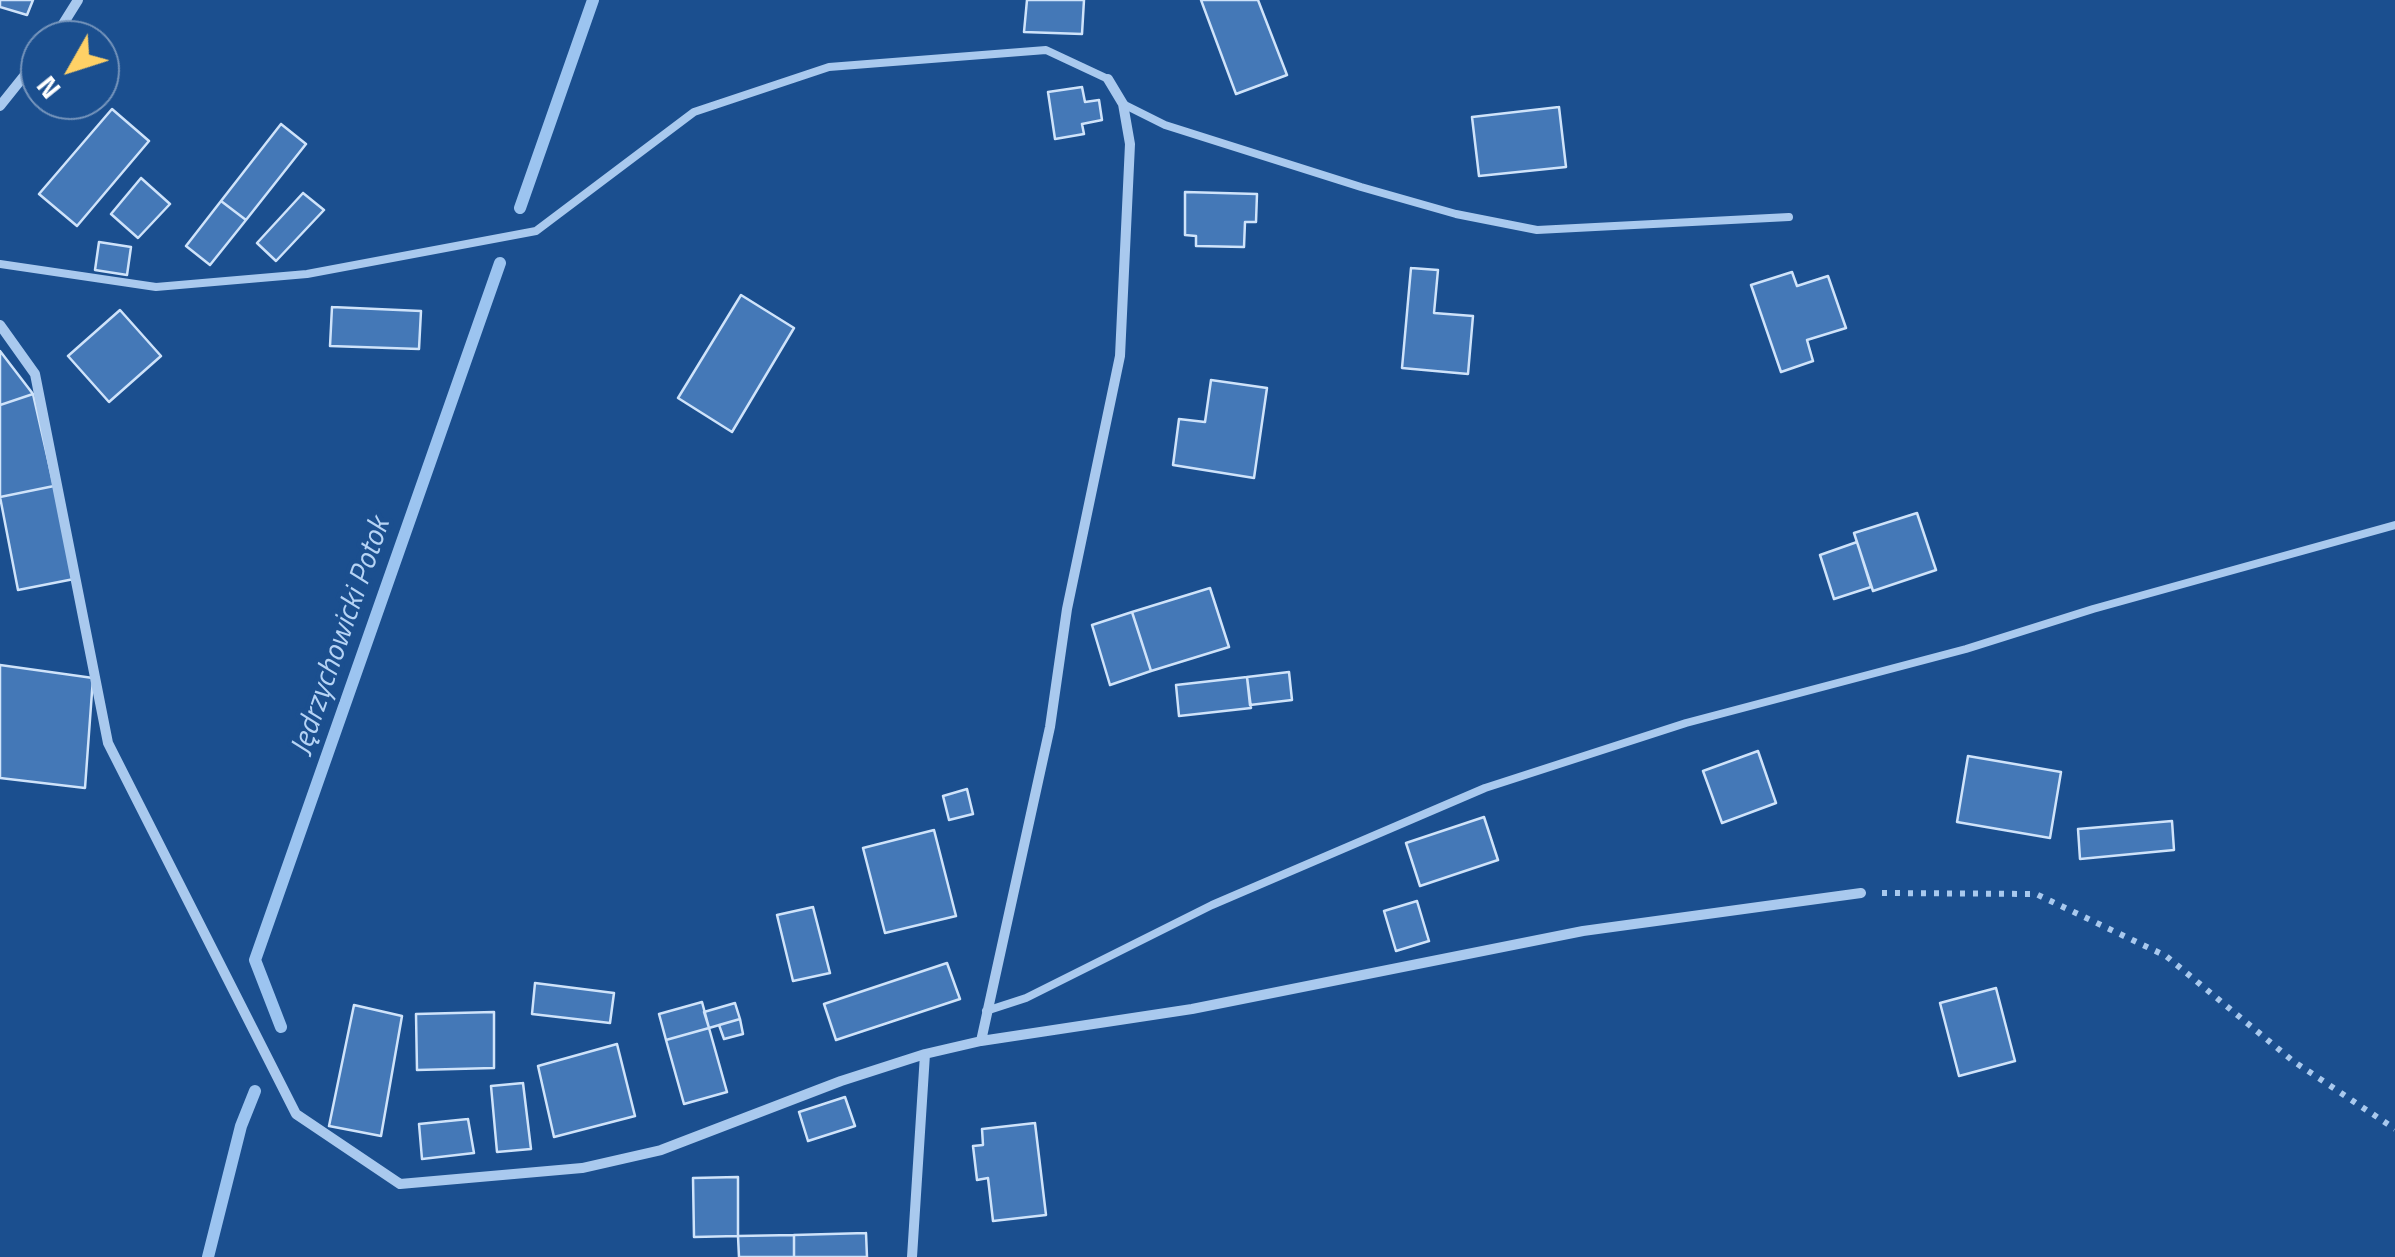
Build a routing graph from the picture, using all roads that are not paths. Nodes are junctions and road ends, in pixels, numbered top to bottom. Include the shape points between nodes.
1 (1108, 79) joint
2 (20, 81) edge
3 (1124, 104) junction
4 (0, 106) edge
5 (1789, 217) dead end
6 (0, 264) edge
7 (0, 324) edge
8 (2395, 525) edge
9 (1861, 893) road end
10 (986, 1011) junction
11 (982, 1040) junction
12 (925, 1054) junction
13 (912, 1257) edge

1 - 3 street
1 - 6 lane via 1046,50 829,67 694,112 536,231 308,274 156,287
2 - 4 street
3 - 5 lane via 1165,125 1361,187 1536,230
3 - 10 street via 1130,144 1120,356 1067,609 1050,727
7 - 12 street via 34,374 108,743 296,1114 400,1184 582,1168 661,1150
8 - 10 lane via 1966,650 1686,723 1485,788 1212,904 1026,998
9 - 11 street via 1583,931 1192,1009
10 - 11 street
11 - 12 street
12 - 13 street

